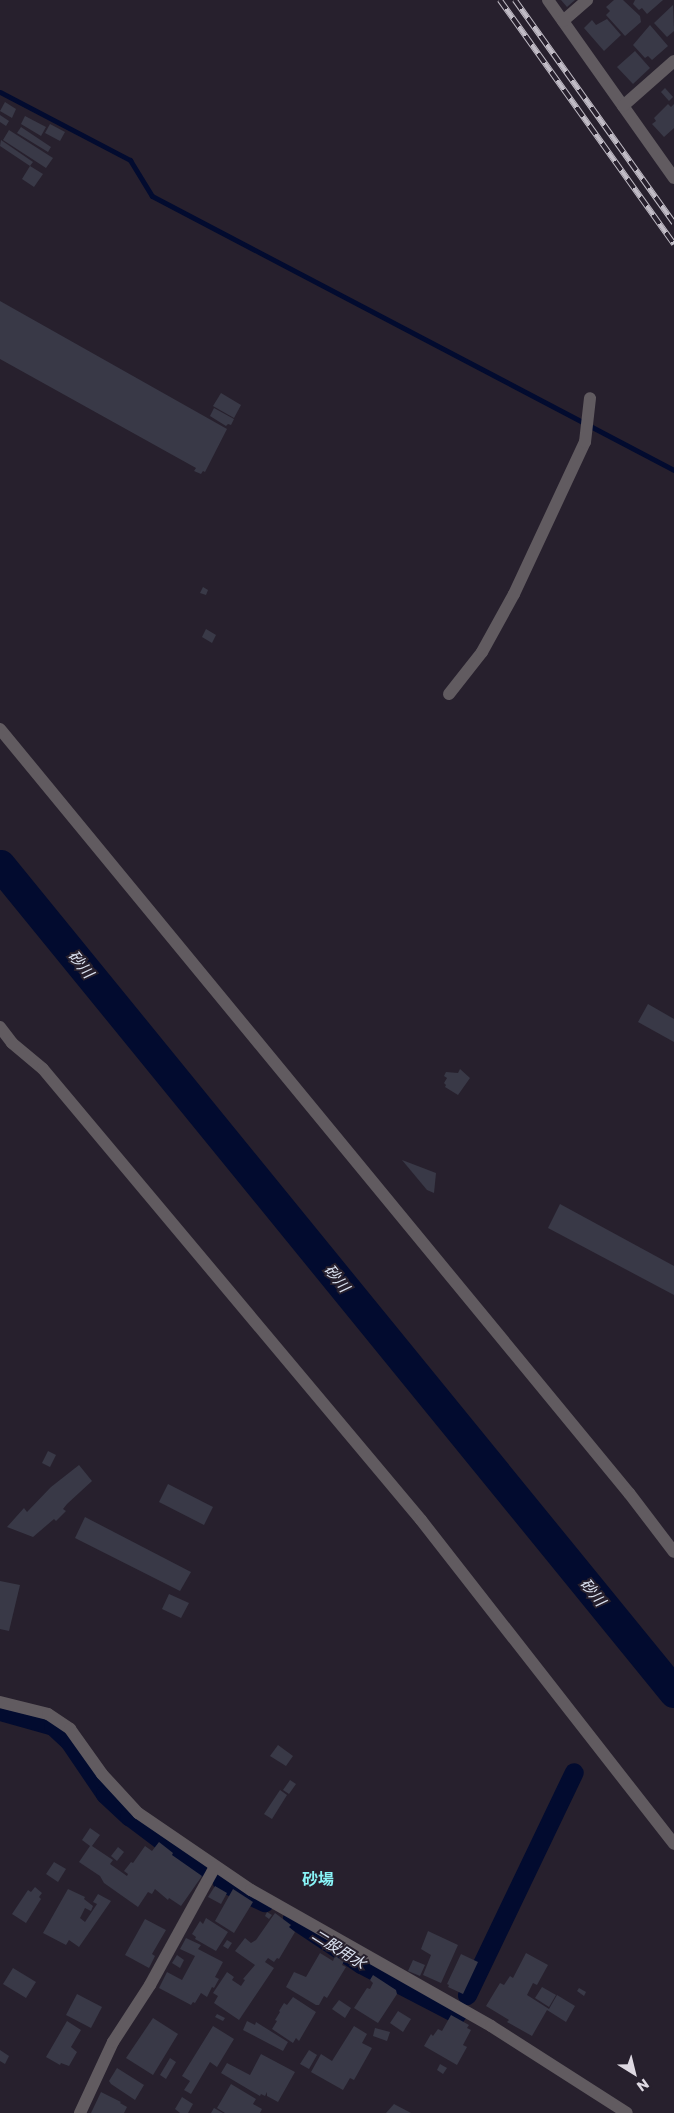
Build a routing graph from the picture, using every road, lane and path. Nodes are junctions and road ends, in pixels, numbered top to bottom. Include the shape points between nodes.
1 (548, 0) edge
2 (587, 0) edge
3 (563, 22) junction
4 (674, 61) edge
5 (624, 106) junction
6 (674, 178) edge
7 (590, 398) dead end
8 (449, 694) dead end
9 (0, 729) edge
10 (0, 1027) edge
11 (674, 1552) edge
12 (0, 1702) edge
13 (674, 1844) edge
14 (215, 1867) junction
15 (80, 2113) edge
16 (628, 2113) edge

1 - 3 street
2 - 3 street
3 - 5 street
4 - 5 street
5 - 6 street
7 - 8 street via 585,442 514,594 482,652
9 - 11 street via 629,1493
10 - 13 street via 12,1043 43,1069 421,1520
12 - 14 street via 48,1714 70,1729 102,1774 138,1813
14 - 15 street via 150,1985 113,2042
14 - 16 street via 491,2026

